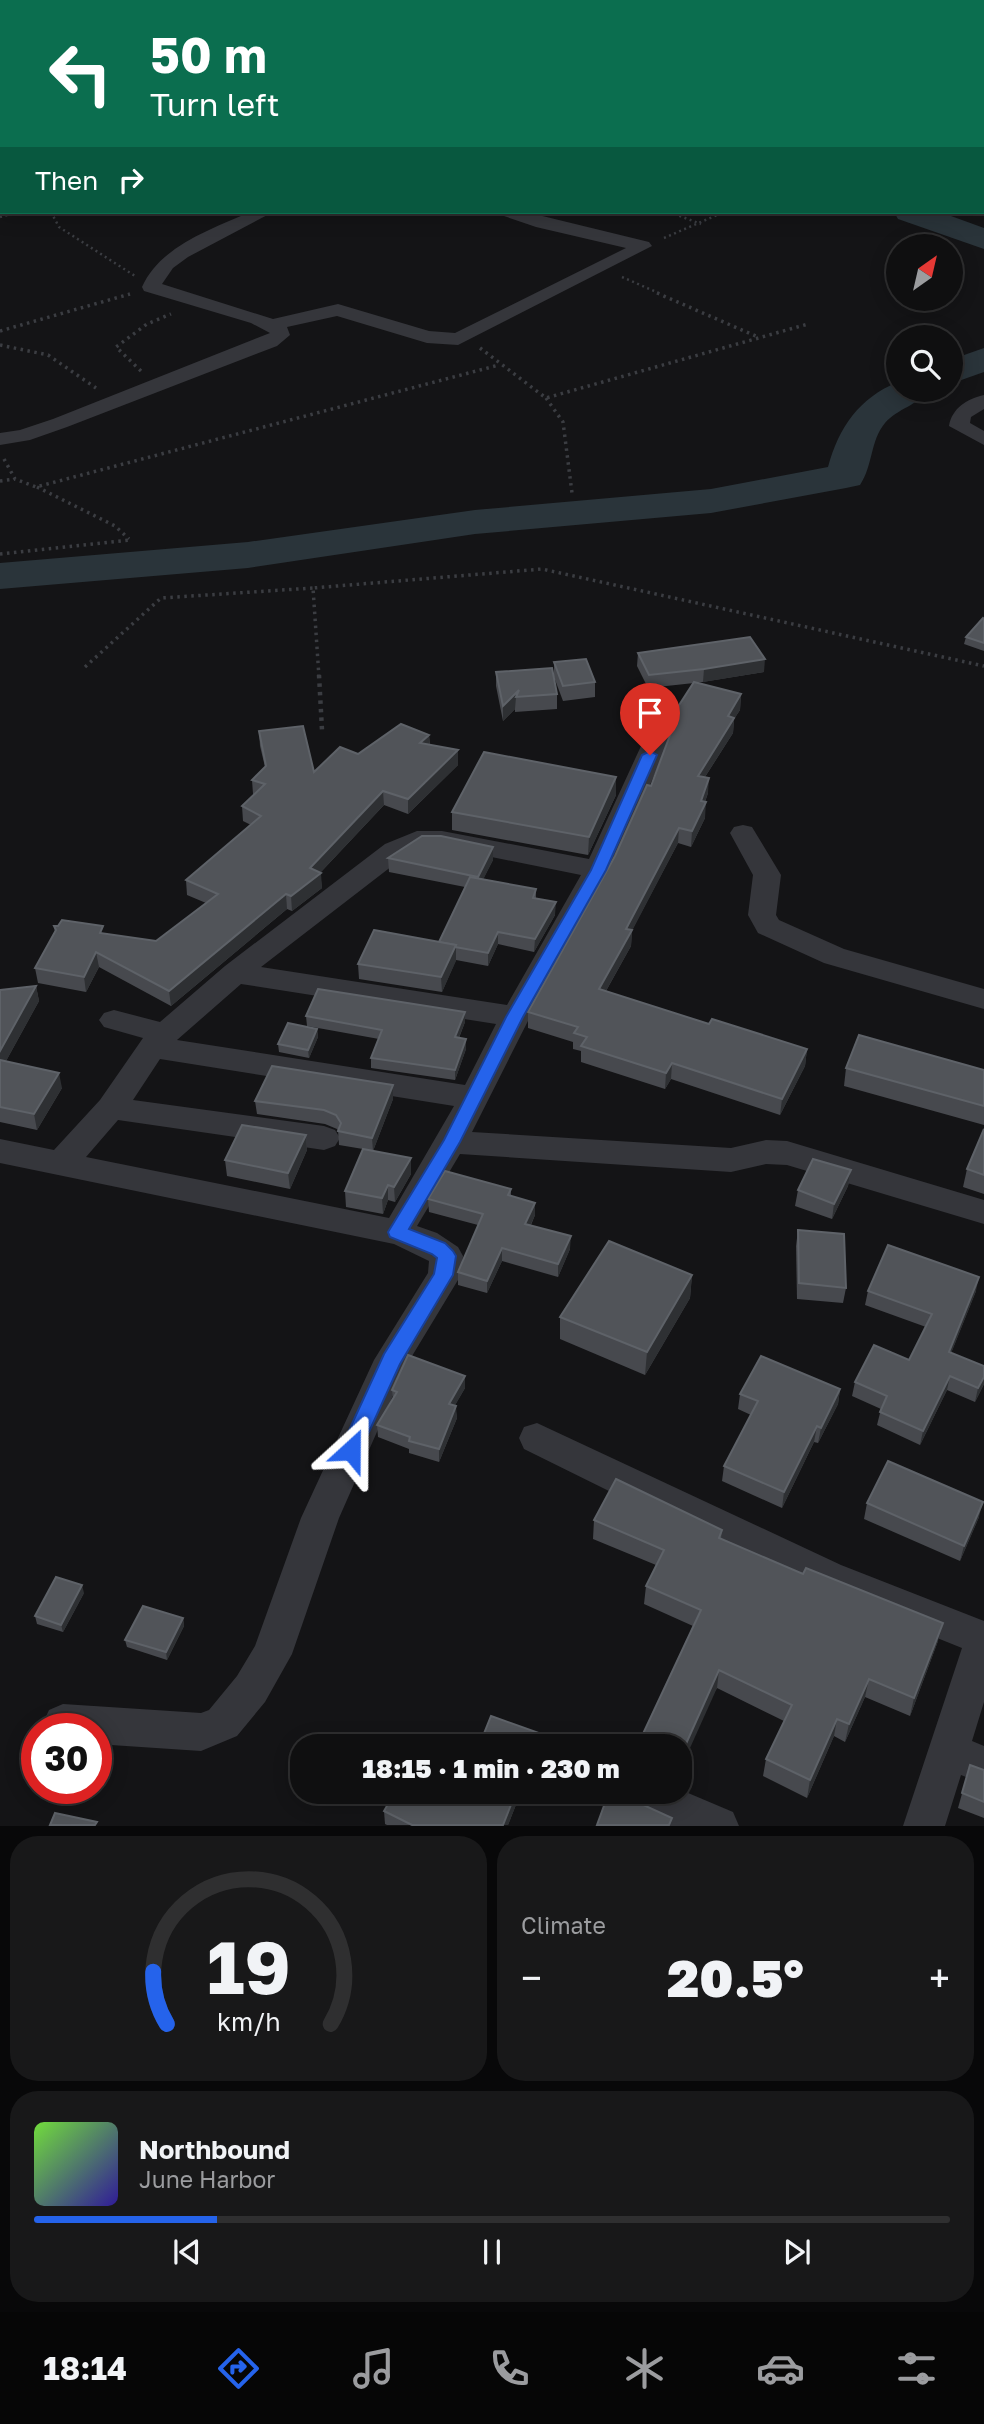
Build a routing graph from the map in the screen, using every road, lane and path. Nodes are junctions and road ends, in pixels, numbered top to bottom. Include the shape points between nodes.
1 (52, 214) edge
2 (260, 214) edge
3 (516, 214) edge
4 (674, 214) edge
5 (720, 214) edge
6 (701, 224) junction
7 (643, 246) junction
8 (602, 268) junction
9 (151, 287) junction
10 (201, 301) junction
11 (808, 324) dead end
12 (272, 325) junction
13 (0, 331) edge
14 (759, 338) junction
15 (0, 345) edge
16 (157, 385) junction
17 (545, 398) junction
18 (114, 401) junction
19 (984, 401) edge
20 (0, 439) edge
21 (984, 439) edge
22 (0, 452) edge
23 (15, 479) junction
24 (0, 481) edge
25 (36, 487) junction
26 (572, 492) dead end
27 (0, 554) edge
28 (313, 588) junction
29 (984, 666) edge
30 (85, 667) dead end
31 (322, 730) dead end
32 (660, 733) dead end
33 (743, 833) dead end
34 (598, 870) junction
35 (235, 973) junction
36 (984, 999) edge
37 (515, 1017) junction
38 (114, 1020) dead end
39 (158, 1040) junction
40 (475, 1098) junction
41 (111, 1108) junction
42 (324, 1138) dead end
43 (451, 1142) junction
44 (0, 1151) edge
45 (60, 1165) junction
46 (984, 1212) edge
47 (397, 1232) junction
48 (537, 1438) dead end
49 (984, 1640) edge
50 (112, 1726) edge
51 (967, 1758) edge
52 (666, 1804) edge
53 (718, 1825) edge
54 (924, 1825) edge

1 - 9 path via 59,227
2 - 9 street via 184,252 159,272
3 - 7 street
4 - 6 path
5 - 6 path
6 - 7 path
7 - 8 street
8 - 12 street via 458,339 427,337 338,310
8 - 14 path
9 - 10 street
9 - 13 path
10 - 12 street
10 - 16 path via 147,324 116,348
11 - 14 path
12 - 16 street via 280,335 270,342
14 - 17 path
15 - 18 path via 48,355
16 - 18 street
17 - 25 path via 499,365
17 - 26 path via 563,422
18 - 20 street via 23,436
19 - 21 street via 959,419 960,426
22 - 23 path
23 - 24 path
23 - 25 path
25 - 27 path via 115,526 130,540
28 - 29 path via 542,569
28 - 30 path via 161,598
28 - 31 path
32 - 34 street
33 - 36 street via 767,875 762,915 768,926 834,956
34 - 35 street via 442,839 416,839 395,850
34 - 37 street
35 - 37 street
35 - 39 street
37 - 40 street
38 - 39 street
39 - 40 street
39 - 41 street
40 - 43 street
41 - 42 street
41 - 45 street
43 - 46 street via 731,1160 766,1152 787,1153
43 - 47 street
44 - 45 street
45 - 47 street
47 - 50 street via 438,1248 446,1256 444,1275 391,1360 320,1518 272,1654 223,1723 201,1732
48 - 49 street via 817,1572
49 - 51 street
51 - 54 street
52 - 53 street

